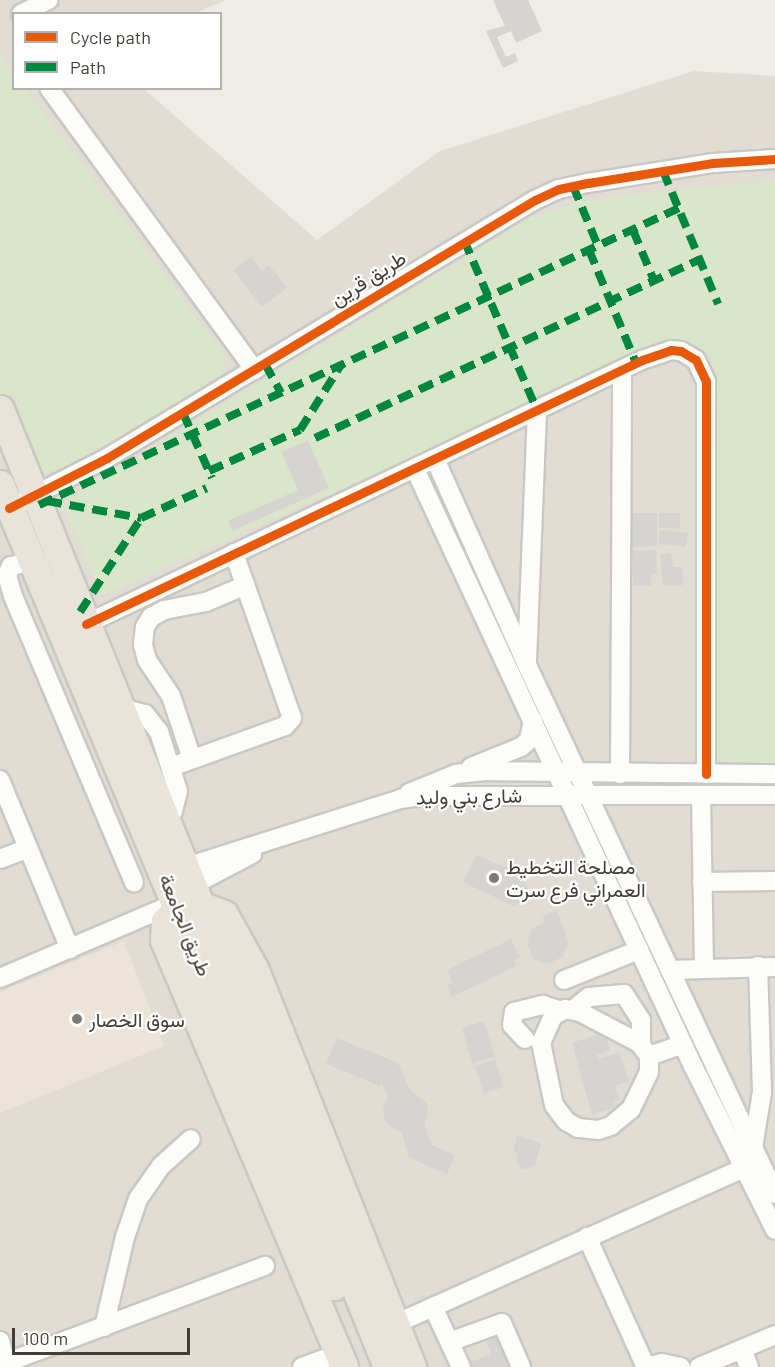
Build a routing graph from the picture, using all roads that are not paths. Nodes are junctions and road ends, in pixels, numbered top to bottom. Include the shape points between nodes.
1 (49, 0) edge
2 (25, 12) edge
3 (50, 90) edge
4 (775, 159) edge
5 (255, 370) junction
6 (622, 370) junction
7 (0, 409) edge
8 (537, 410) junction
9 (435, 459) junction
10 (415, 469) junction
11 (5, 496) edge
12 (36, 496) junction
13 (234, 553) junction
14 (30, 562) junction
15 (246, 585) junction
16 (6, 599) edge
17 (86, 624) junction
18 (527, 665) junction
19 (118, 707) junction
20 (533, 720) junction
21 (114, 756) junction
22 (192, 759) junction
23 (87, 767) junction
24 (171, 767) junction
25 (556, 773) junction
26 (456, 774) junction
27 (578, 774) junction
28 (620, 774) junction
29 (706, 774) junction
30 (775, 774) edge
31 (0, 780) edge
32 (567, 795) junction
33 (587, 795) junction
34 (701, 795) junction
35 (775, 795) edge
36 (400, 799) junction
37 (165, 818) junction
38 (28, 848) junction
39 (0, 859) edge
40 (775, 881) edge
41 (702, 882) junction
42 (134, 883) dead end
43 (189, 894) junction
44 (70, 950) junction
45 (639, 950) junction
46 (704, 966) junction
47 (766, 967) edge
48 (670, 970) junction
49 (0, 978) edge
50 (564, 980) dead end
51 (567, 1010) junction
52 (525, 1039) dead end
53 (683, 1044) junction
54 (645, 1050) junction
55 (711, 1058) junction
56 (693, 1066) junction
57 (190, 1139) dead end
58 (753, 1148) junction
59 (743, 1168) junction
60 (773, 1186) edge
61 (775, 1230) edge
62 (587, 1237) junction
63 (265, 1266) dead end
64 (433, 1307) junction
65 (395, 1324) junction
66 (104, 1327) junction
67 (775, 1335) edge
68 (0, 1341) edge
69 (452, 1341) junction
70 (742, 1349) junction
71 (354, 1362) edge
72 (5, 1365) edge
73 (303, 1367) edge
74 (387, 1367) edge
75 (412, 1367) edge
76 (460, 1367) edge
77 (521, 1367) edge
78 (646, 1367) edge
79 (681, 1367) edge
80 (699, 1367) edge
81 (749, 1367) edge

1 - 2 street
3 - 5 street
4 - 5 street, طريق قرين via 713,163 559,189 487,225
5 - 12 street, طريق قرين
6 - 8 street
6 - 28 street
6 - 29 street via 671,350 681,351 696,360 706,381
7 - 12 highway, طريق الجامعة
8 - 9 street
8 - 18 street
9 - 10 street
9 - 18 street
10 - 13 street
10 - 20 street
11 - 12 street, طريق قرين
11 - 14 highway, طريق الجامعة
12 - 17 highway, طريق الجامعة
13 - 15 street
13 - 17 street
14 - 16 street via 11,566
14 - 21 highway, طريق الجامعة
15 - 22 street via 292,718 285,726
15 - 22 street via 206,602 164,610 151,617 145,627 143,645 147,660 171,696
16 - 23 street
17 - 19 highway, طريق الجامعة
18 - 27 street
19 - 24 street via 140,711 153,722
19 - 37 highway, طريق الجامعة
20 - 25 street
20 - 26 street via 533,731 521,747
21 - 23 street
21 - 43 highway, طريق الجامعة
22 - 24 street
23 - 42 street
24 - 37 street via 178,798
25 - 26 street, شارع بني وليد
25 - 27 street, شارع بني وليد
25 - 32 street
26 - 36 street, شارع بني وليد
27 - 28 street, شارع بني وليد
27 - 33 street
28 - 29 street, شارع بني وليد
29 - 30 street, شارع بني وليد
31 - 38 street
32 - 33 street, شارع بني وليد
32 - 36 street, شارع بني وليد via 443,794
32 - 45 street
33 - 34 street, شارع بني وليد
33 - 48 street
34 - 35 street, شارع بني وليد
34 - 41 street
36 - 43 street via 273,840
37 - 43 highway, طريق الجامعة
38 - 39 street
38 - 44 street
40 - 41 street
41 - 46 street
43 - 44 street
43 - 65 highway via 224,914 255,970
43 - 71 highway via 165,921 164,940
43 - 74 highway
44 - 49 street
45 - 50 street
45 - 53 street
46 - 47 street
46 - 48 street
47 - 58 street via 762,1092
48 - 55 street
51 - 52 street via 537,1006 514,1012 512,1025
51 - 54 street
51 - 54 street via 589,997 624,994 642,1020
51 - 54 street via 550,1020 541,1051 554,1105 572,1125 598,1130 622,1119 649,1072
53 - 54 street
53 - 56 street
55 - 56 street
55 - 58 street
56 - 59 street
57 - 66 street via 161,1166 135,1205
58 - 60 street
59 - 61 street
59 - 62 street
62 - 64 street
62 - 78 street
63 - 66 street
64 - 65 street
64 - 69 street
65 - 75 highway
66 - 72 street
67 - 70 street
68 - 72 street
69 - 76 street
69 - 77 street via 502,1323
70 - 80 street
70 - 81 street
71 - 73 street
78 - 79 street via 662,1363

